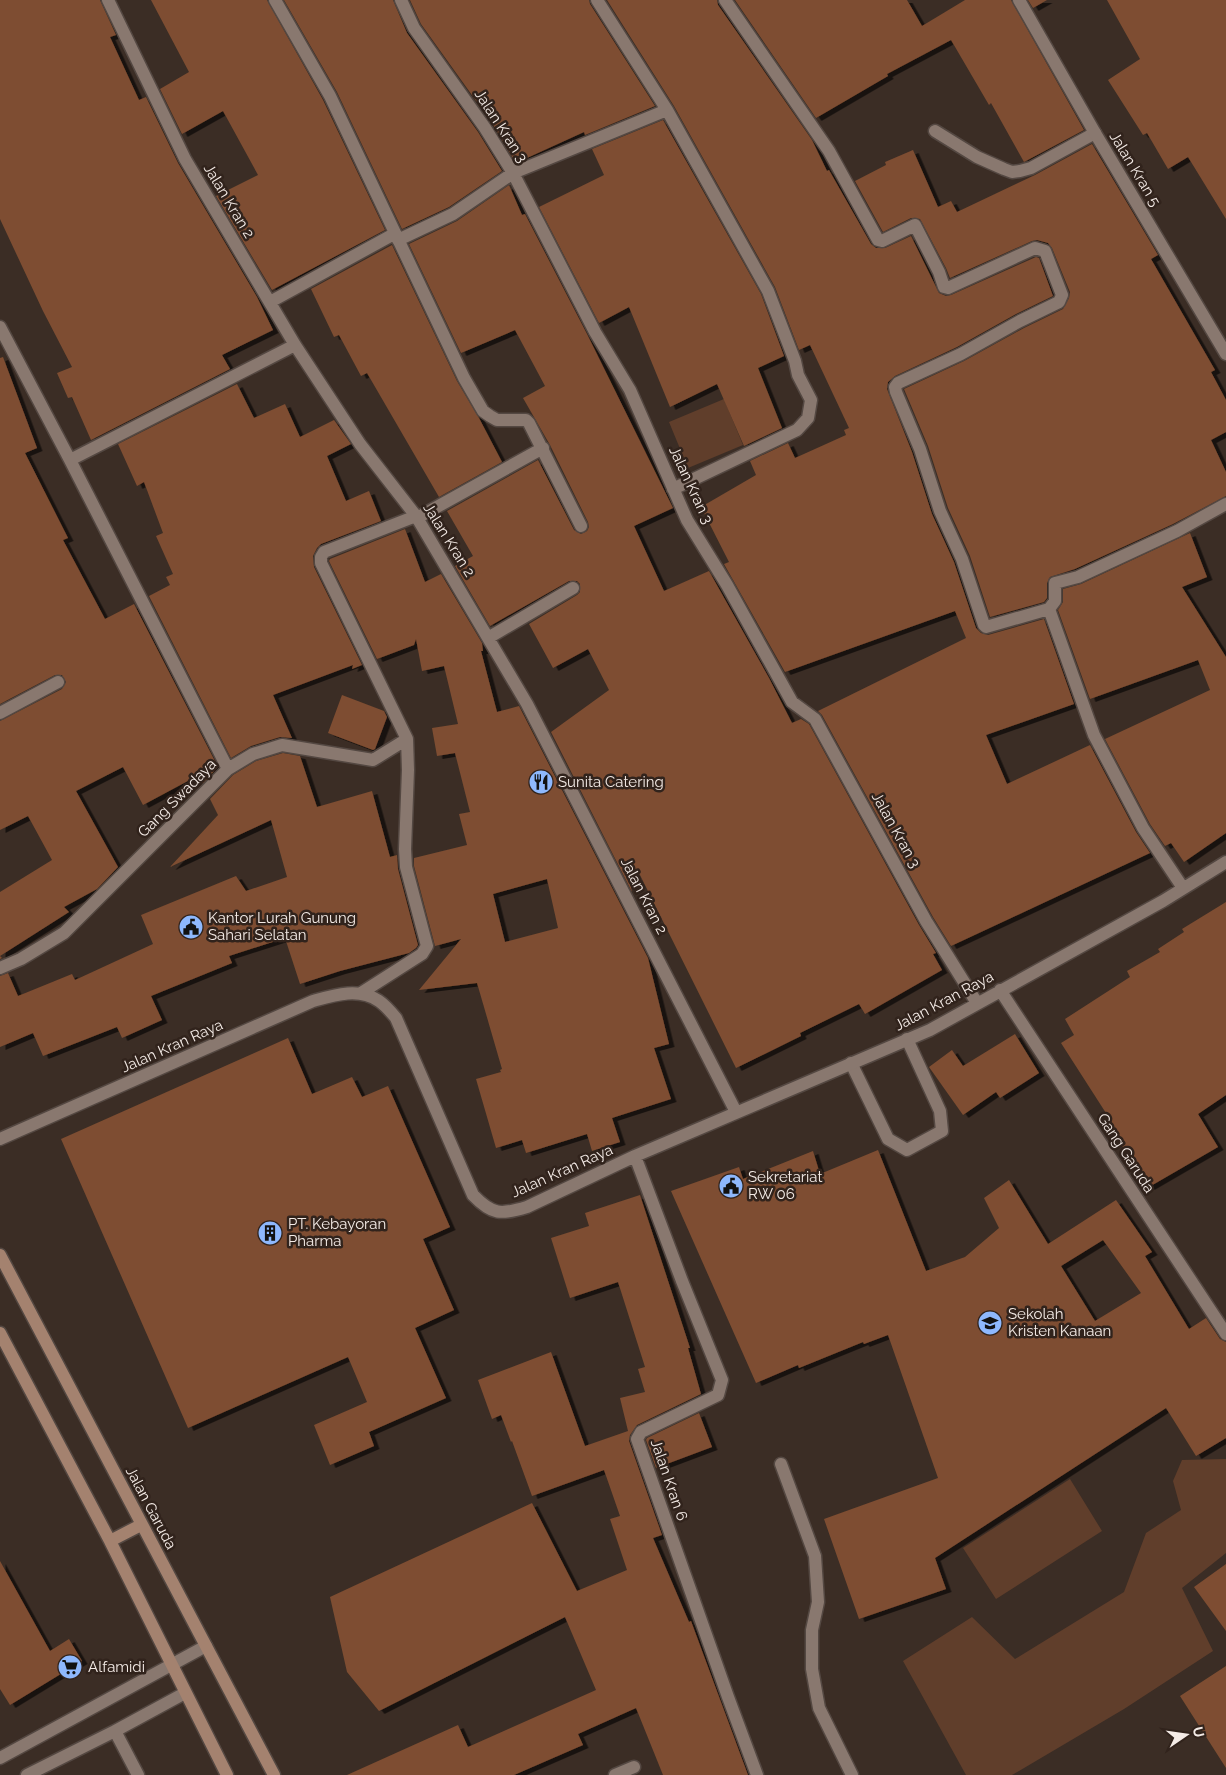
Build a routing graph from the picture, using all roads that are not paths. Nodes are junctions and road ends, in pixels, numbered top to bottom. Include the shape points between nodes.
1 (108, 0) edge
2 (275, 0) edge
3 (401, 0) edge
4 (597, 0) edge
5 (724, 0) edge
6 (1019, 0) edge
7 (667, 110) junction
8 (935, 131) dead end
9 (1095, 133) junction
10 (513, 173) junction
11 (396, 237) junction
12 (270, 302) junction
13 (0, 327) edge
14 (295, 345) junction
15 (1226, 354) edge
16 (543, 448) junction
17 (70, 460) junction
18 (673, 489) junction
19 (1226, 504) edge
20 (417, 517) junction
21 (581, 526) dead end
22 (573, 588) dead end
23 (1050, 609) junction
24 (488, 638) junction
25 (58, 682) dead end
26 (0, 713) edge
27 (407, 738) junction
28 (228, 769) junction
29 (1226, 862) edge
30 (1183, 888) junction
31 (0, 968) edge
32 (1000, 990) junction
33 (361, 993) junction
34 (977, 1003) junction
35 (907, 1040) junction
36 (851, 1063) junction
37 (736, 1112) junction
38 (0, 1139) edge
39 (635, 1156) junction
40 (0, 1256) edge
41 (0, 1333) edge
42 (1226, 1334) edge
43 (781, 1464) dead end
44 (141, 1526) junction
45 (110, 1541) junction
46 (206, 1646) junction
47 (171, 1665) junction
48 (185, 1693) junction
49 (115, 1730) junction
50 (0, 1758) edge
51 (634, 1767) dead end
52 (27, 1775) edge
53 (138, 1775) edge
54 (227, 1775) edge
55 (274, 1775) edge
56 (615, 1775) edge
57 (757, 1775) edge
58 (852, 1775) edge

1 - 12 street, Jalan Kran 2 via 185,159
2 - 11 street via 330,96
3 - 10 street, Jalan Kran 3 via 414,28
4 - 7 street
5 - 23 street via 829,151 878,240 915,225 942,284 948,288 1035,248 1044,251 1062,295 1058,302 962,354 898,383 896,392 984,625
6 - 9 street, Jalan Kran 5
7 - 10 street
7 - 18 street via 768,291 798,375 811,400 808,418 797,430
8 - 9 street via 978,157 1012,172 1031,168
9 - 15 street, Jalan Kran 5
10 - 11 street via 453,214
10 - 18 street, Jalan Kran 3 via 630,390
11 - 12 street
11 - 16 street via 483,411 497,420 526,420
12 - 14 street, Jalan Kran 2
13 - 17 street
14 - 17 street
14 - 20 street, Jalan Kran 2 via 360,444
16 - 20 street
16 - 21 street
17 - 28 street
18 - 34 street, Jalan Kran 3 via 687,520 792,702 816,719 926,921
19 - 23 street via 1177,532 1078,577 1055,583 1055,601
20 - 24 street, Jalan Kran 2
20 - 27 street via 324,552 321,557 321,563
22 - 24 street
23 - 30 street via 1094,735 1143,828
24 - 37 street, Jalan Kran 2 via 527,704
25 - 26 street
27 - 28 street, Gang Swadaya via 373,760 282,745 253,754
27 - 33 street via 406,867 427,946 422,954
28 - 31 street, Gang Swadaya via 64,933
29 - 30 street, Jalan Kran Raya
30 - 32 street, Jalan Kran Raya
32 - 34 street, Jalan Kran Raya
32 - 42 street, Gang Garuda
33 - 38 street, Jalan Kran Raya via 340,993 313,1001
33 - 39 street, Jalan Kran Raya via 379,1000 396,1018 473,1195 486,1208 508,1213 527,1207
34 - 35 street, Jalan Kran Raya
35 - 36 street, Jalan Kran Raya
35 - 36 street via 940,1111 942,1131 907,1150 888,1139
36 - 37 street, Jalan Kran Raya
37 - 39 street, Jalan Kran Raya
39 - 57 street, Jalan Kran 6 via 722,1380 718,1395 641,1432 637,1439
40 - 44 main road, Jalan Garuda
41 - 45 main road
43 - 58 street via 816,1556 818,1602 812,1630 812,1669 819,1708
44 - 45 main road
44 - 46 main road, Jalan Garuda
45 - 47 main road
46 - 47 street
46 - 55 main road, Jalan Garuda
47 - 48 main road
47 - 50 street
48 - 49 street
48 - 54 main road
49 - 52 street
49 - 53 street
51 - 56 street

